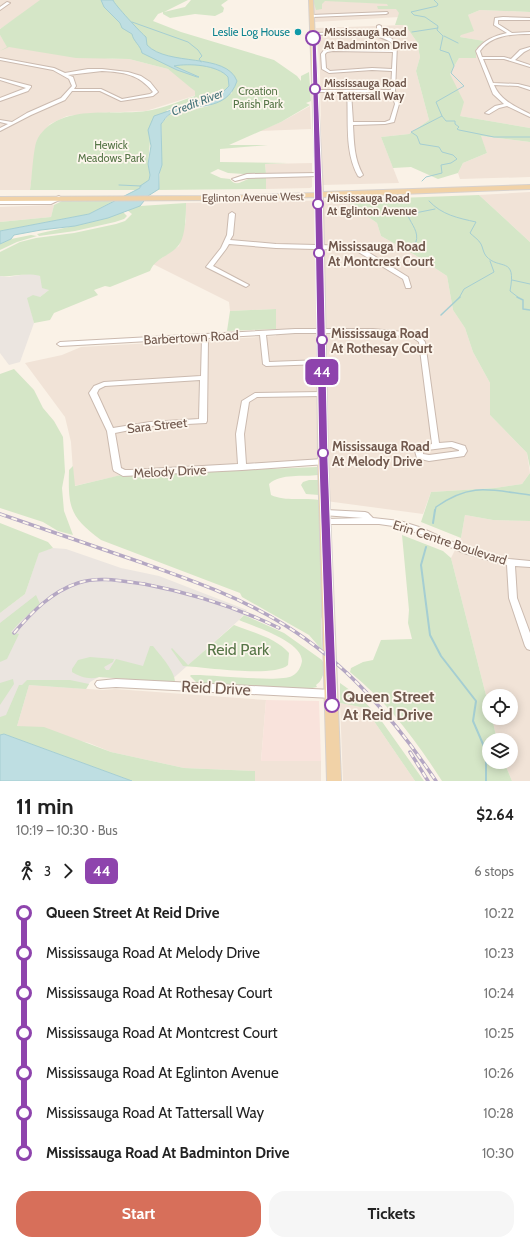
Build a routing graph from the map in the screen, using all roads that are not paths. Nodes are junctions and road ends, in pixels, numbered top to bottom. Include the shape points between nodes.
1 (311, 0) edge
2 (8, 3) dead end
3 (0, 9) edge
4 (312, 16) junction
5 (386, 18) dead end
6 (530, 19) edge
7 (379, 26) dead end
8 (530, 33) edge
9 (313, 34) junction
10 (511, 34) junction
11 (379, 35) junction
12 (530, 48) edge
13 (395, 51) junction
14 (480, 58) junction
15 (1, 60) edge
16 (512, 60) junction
17 (530, 66) edge
18 (394, 70) junction
19 (66, 74) junction
20 (0, 79) edge
21 (491, 84) junction
22 (530, 89) edge
23 (72, 90) junction
24 (315, 91) junction
25 (349, 92) junction
26 (393, 92) junction
27 (0, 100) edge
28 (508, 104) junction
29 (487, 113) dead end
30 (530, 116) edge
31 (0, 121) edge
32 (12, 123) junction
33 (350, 124) junction
34 (0, 130) edge
35 (318, 175) junction
36 (360, 175) dead end
37 (235, 179) dead end
38 (530, 183) edge
39 (530, 187) edge
40 (318, 193) junction
41 (0, 194) edge
42 (90, 195) junction
43 (59, 198) junction
44 (0, 199) edge
45 (0, 202) edge
46 (232, 214) dead end
47 (228, 242) junction
48 (319, 247) junction
49 (246, 285) dead end
50 (408, 286) dead end
51 (322, 331) junction
52 (262, 333) junction
53 (205, 336) junction
54 (60, 344) dead end
55 (322, 362) junction
56 (203, 378) junction
57 (322, 394) junction
58 (111, 431) junction
59 (436, 446) junction
60 (323, 462) junction
61 (242, 467) junction
62 (326, 517) junction
63 (511, 562) junction
64 (530, 564) edge
65 (530, 646) edge
66 (100, 684) dead end
67 (332, 694) junction
68 (334, 781) edge

1 - 4 main road
2 - 3 street
4 - 5 street via 384,11
4 - 9 main road
6 - 10 street via 496,19 496,24
7 - 11 street
8 - 10 street
9 - 11 street
9 - 24 main road
10 - 14 street via 485,42 478,51
11 - 13 street via 392,40
12 - 16 street
13 - 18 street
13 - 18 street via 333,50 324,54 324,69 329,72
14 - 16 street via 500,57
14 - 21 street
15 - 19 street via 48,68
16 - 17 street
18 - 26 street
19 - 23 street via 73,82
19 - 23 street via 83,70 116,70 140,78 156,92 121,100 106,91
20 - 27 street via 29,86 26,90
21 - 22 street via 518,85
21 - 28 street via 495,94
23 - 32 street via 63,100
24 - 25 street
24 - 35 main road
25 - 26 street
25 - 33 street
26 - 33 street via 397,104 392,121
28 - 29 street
28 - 30 street
31 - 32 street
32 - 34 street
33 - 36 street via 356,169
35 - 37 street via 247,176
35 - 40 main road
38 - 40 main road, Eglinton Avenue West
39 - 40 main road, Eglinton Avenue West
40 - 42 main road, Eglinton Avenue West
40 - 48 main road
41 - 42 main road, Eglinton Avenue West
42 - 43 main road, Eglinton Avenue West
43 - 44 main road, Eglinton Avenue West
43 - 45 street via 51,202
46 - 47 street
47 - 48 street
47 - 49 street via 209,267
48 - 50 street via 361,250 406,278
48 - 51 main road
51 - 52 street, Barbertown Road
51 - 55 main road
51 - 59 street, Barbertown Road via 373,331 412,334 419,338 422,342
52 - 53 street, Barbertown Road
52 - 55 street via 266,364
53 - 54 street, Barbertown Road
53 - 56 street
55 - 57 main road
56 - 58 street, Sara Street via 203,421 150,424
56 - 58 street, Melody Drive via 104,384 96,388 93,393
57 - 60 main road
57 - 61 street via 256,395 246,401 240,434
58 - 61 street, Melody Drive via 115,465 123,473
59 - 59 street via 419,451 420,456 450,456 461,454 463,451 452,444
60 - 61 street, Melody Drive
60 - 62 main road
62 - 63 street, Erin Centre Boulevard via 364,522 370,520 410,527 464,549
62 - 67 main road
63 - 64 street, Erin Centre Boulevard
63 - 65 street via 512,598
66 - 67 street, Reid Drive
67 - 68 main road

